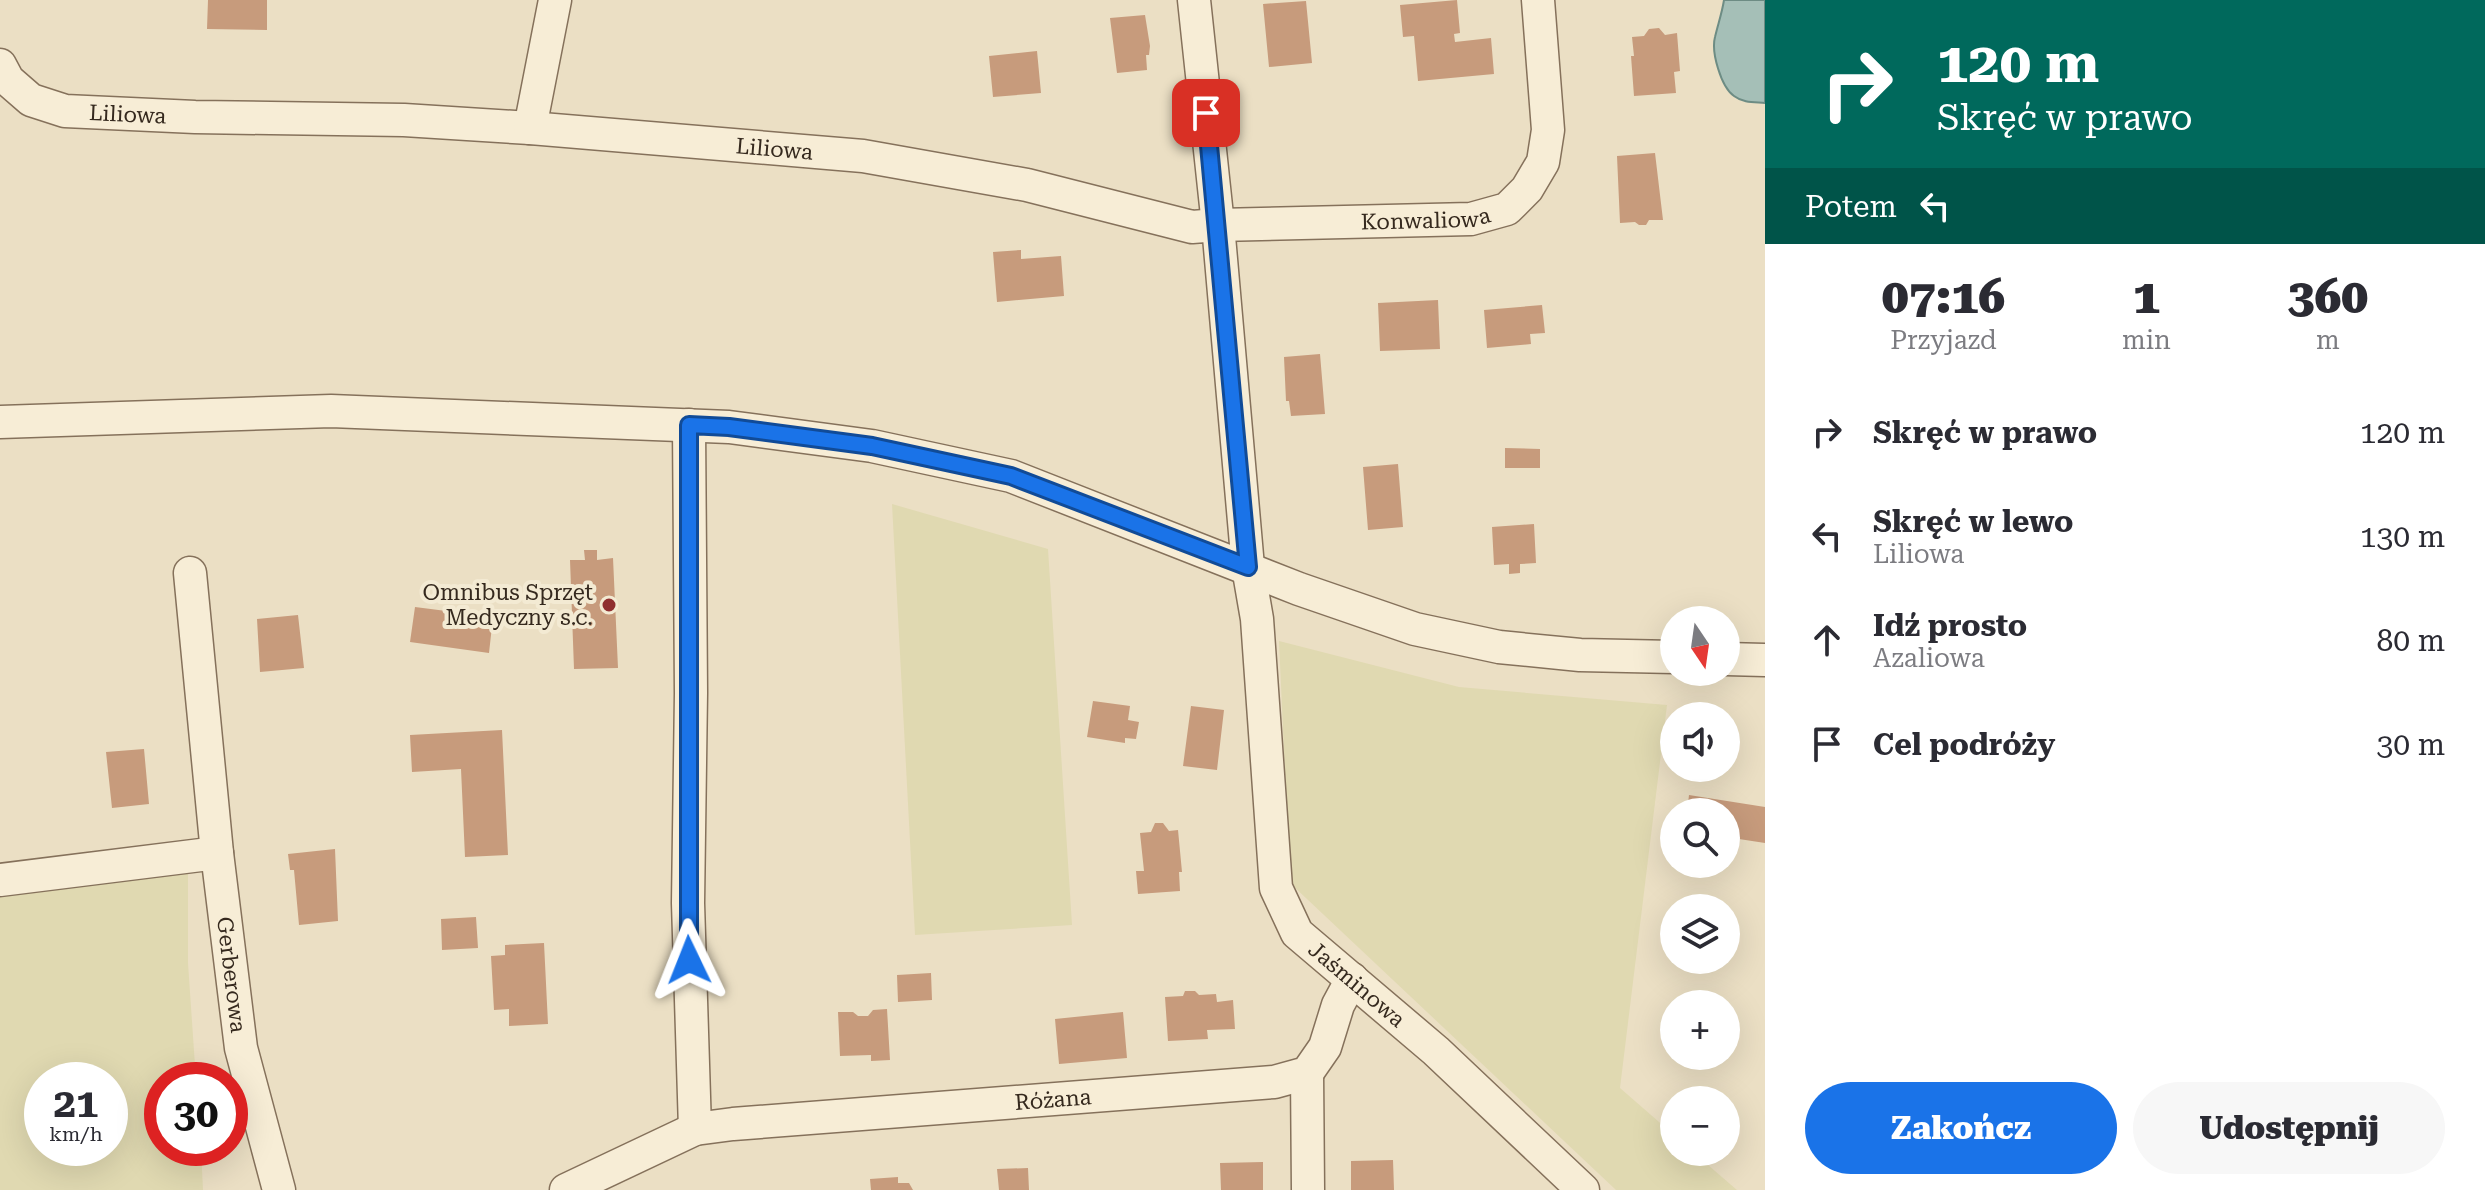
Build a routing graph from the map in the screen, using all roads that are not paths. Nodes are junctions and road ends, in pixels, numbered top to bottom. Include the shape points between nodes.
1 (555, 0) edge
2 (1194, 0) edge
3 (1538, 0) edge
4 (0, 65) edge
5 (530, 128) junction
6 (1218, 225) junction
7 (0, 422) edge
8 (689, 425) junction
9 (1248, 567) junction
10 (190, 573) dead end
11 (1660, 657) edge
12 (1740, 659) edge
13 (1765, 660) edge
14 (217, 853) junction
15 (0, 880) edge
16 (1352, 979) junction
17 (1307, 1073) junction
18 (695, 1129) junction
19 (279, 1190) edge
20 (566, 1190) edge
21 (1308, 1190) edge
22 (1583, 1190) edge

1 - 5 street
2 - 6 street
3 - 6 street, Konwaliowa via 1548,130 1543,162 1507,209 1471,219
4 - 5 street, Liliowa via 31,100 65,111
5 - 6 street, Liliowa via 863,156 1027,185 1192,227
6 - 9 street
7 - 8 street via 331,411
8 - 9 street via 872,446 1011,476
8 - 18 street via 688,903
9 - 11 street via 1415,629 1499,647
9 - 16 street, Jaśminowa via 1257,619 1276,888 1297,933
10 - 14 street, Gerberowa
12 - 13 street
14 - 15 street
14 - 19 street, Gerberowa via 241,1048
16 - 17 street via 1325,1047
16 - 22 street, Jaśminowa
17 - 18 street, Różana via 1274,1082
17 - 21 street
18 - 20 street, Różana

